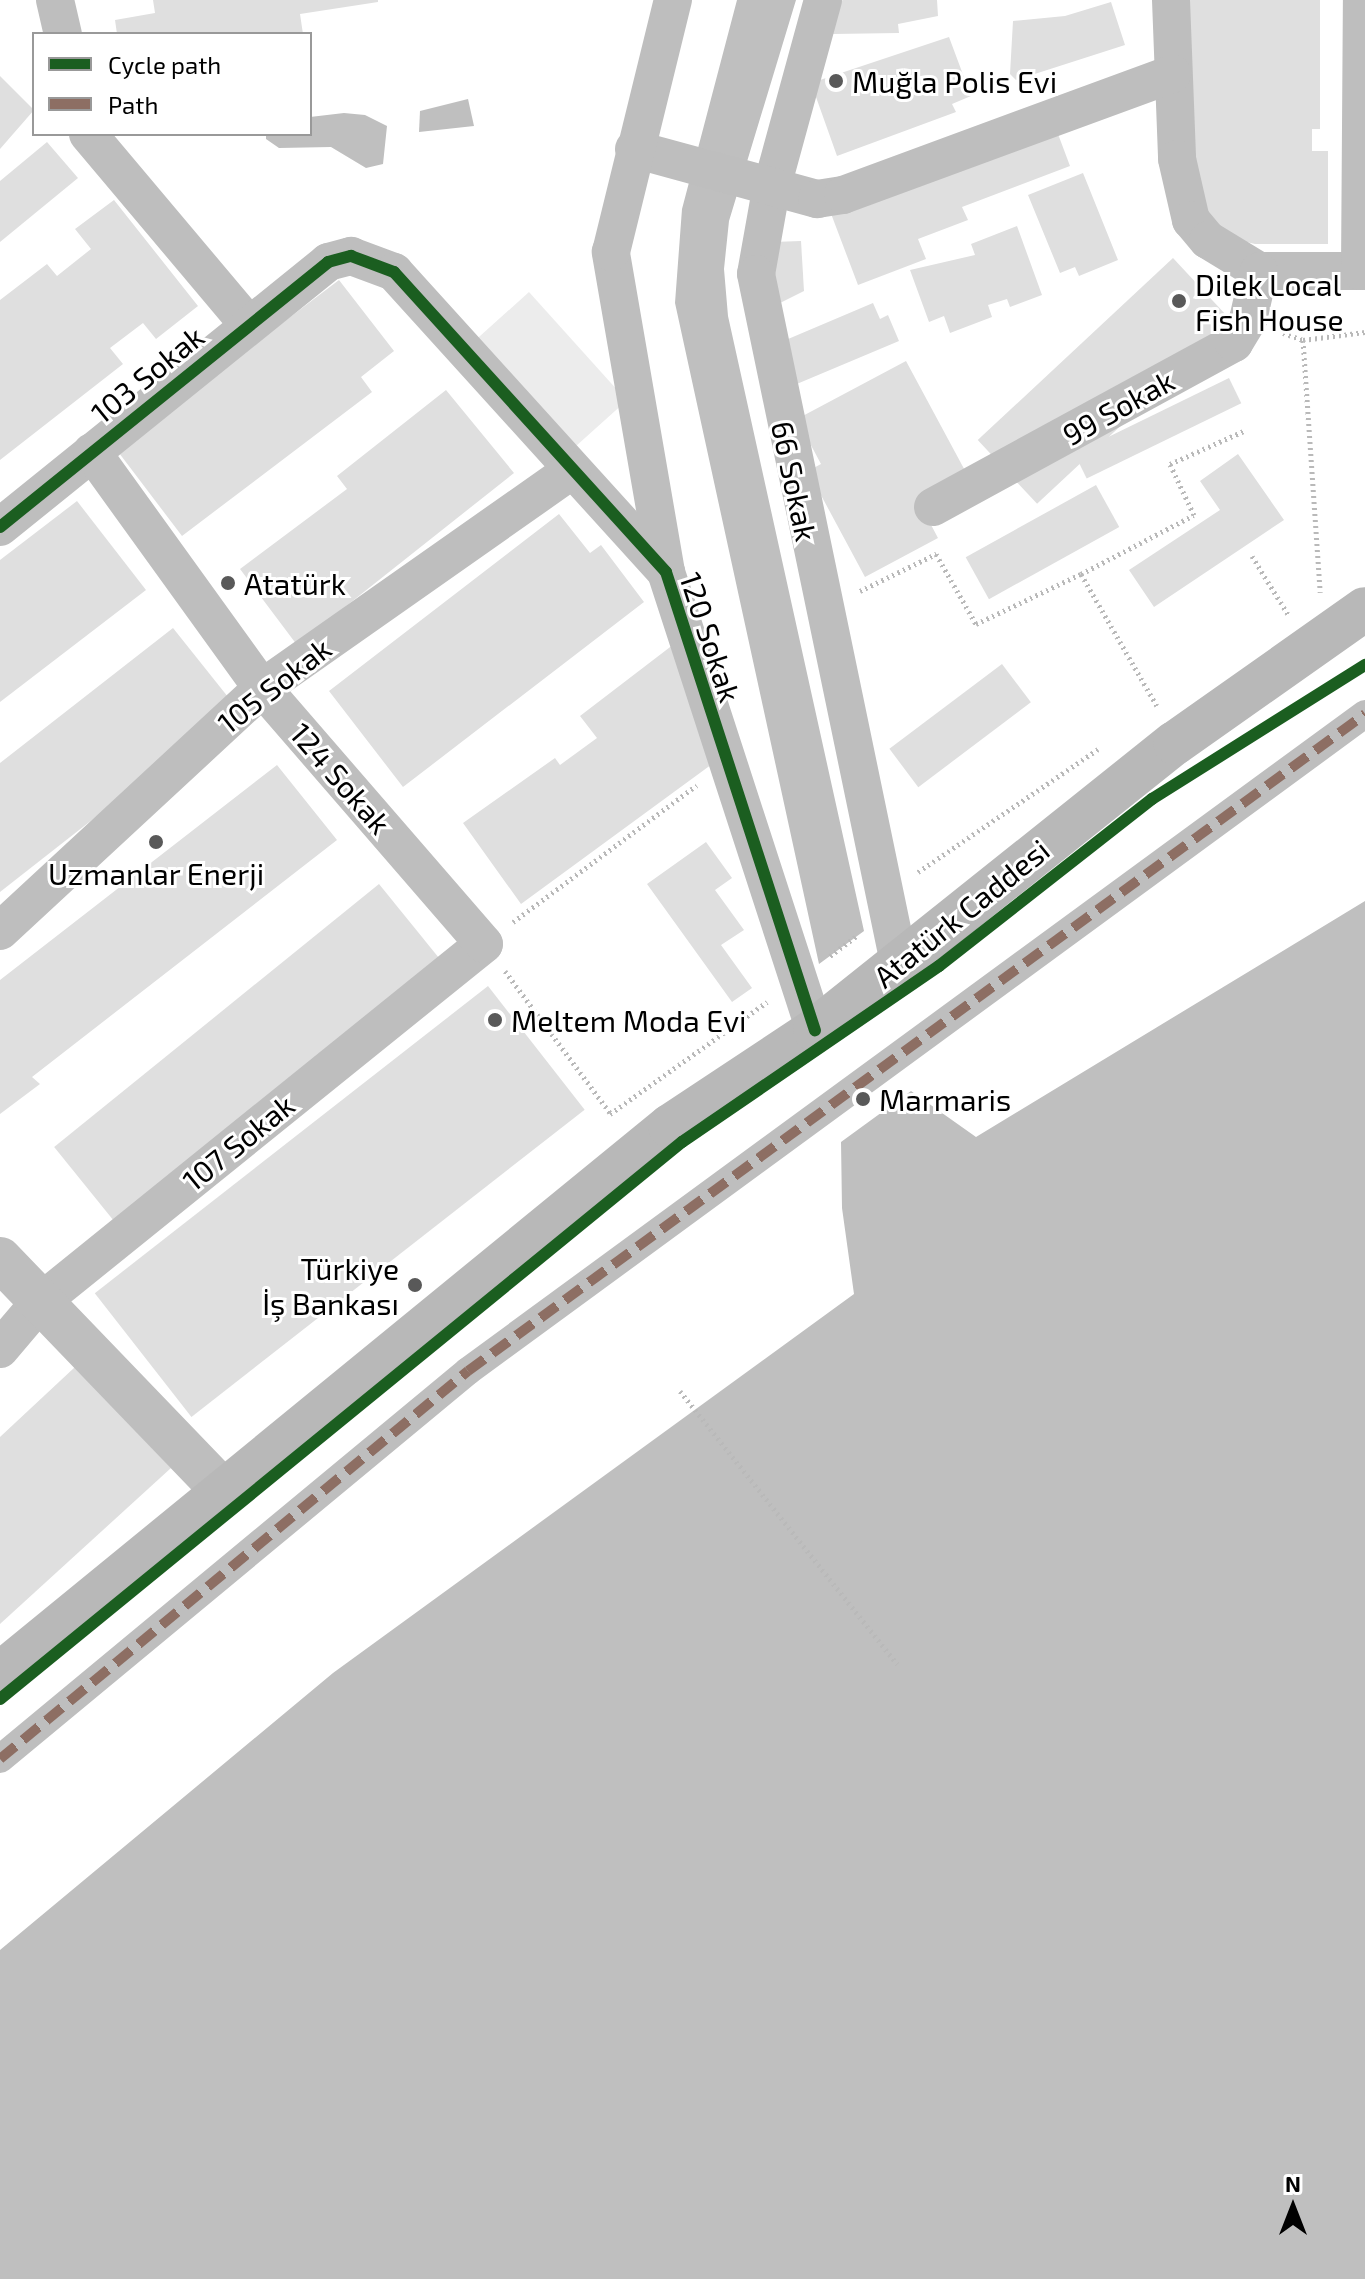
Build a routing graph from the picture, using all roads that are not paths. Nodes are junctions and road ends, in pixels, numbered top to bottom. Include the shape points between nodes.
1 (55, 0) edge
2 (673, 0) edge
3 (823, 0) edge
4 (1171, 0) edge
5 (1362, 0) edge
6 (63, 32) edge
7 (1172, 74) junction
8 (90, 136) edge
9 (634, 149) junction
10 (761, 187) junction
11 (328, 262) joint
12 (1259, 271) junction
13 (1363, 271) edge
14 (249, 325) junction
15 (92, 452) junction
16 (572, 470) junction
17 (933, 507) dead end
18 (0, 527) edge
19 (666, 572) junction
20 (1365, 609) edge
21 (262, 688) junction
22 (1365, 714) edge
23 (0, 931) edge
24 (484, 944) joint
25 (899, 963) junction
26 (815, 1030) junction
27 (0, 1259) edge
28 (38, 1304) junction
29 (0, 1349) edge
30 (223, 1491) junction
31 (0, 1674) edge
32 (0, 1759) edge

1 - 6 street
2 - 9 street
3 - 10 street, 66 Sokak
4 - 7 street
5 - 13 street
7 - 10 street via 843,195 817,199
7 - 12 street via 1177,159 1191,220 1208,240
8 - 14 street
9 - 10 street
9 - 19 street via 611,252
10 - 25 street, 66 Sokak via 759,311
11 - 14 street, 103 Sokak
11 - 16 street, 120 Sokak via 351,256 394,272
12 - 13 street
12 - 17 street, 99 Sokak via 1248,320 1234,343
14 - 15 street, 103 Sokak
15 - 18 street, 103 Sokak
15 - 21 street, 124 Sokak
16 - 19 street, 120 Sokak
16 - 21 street, 105 Sokak
19 - 26 street, 120 Sokak via 724,765 809,972
20 - 25 main road, Atatürk Caddesi via 1308,624
21 - 23 street, 105 Sokak
21 - 24 street, 124 Sokak
22 - 32 street via 468,1371
24 - 28 street, 107 Sokak
25 - 26 main road, Atatürk Caddesi
26 - 30 main road, Atatürk Caddesi via 638,1151
27 - 28 street
28 - 29 street, 107 Sokak
28 - 30 street
30 - 31 main road, Atatürk Caddesi

